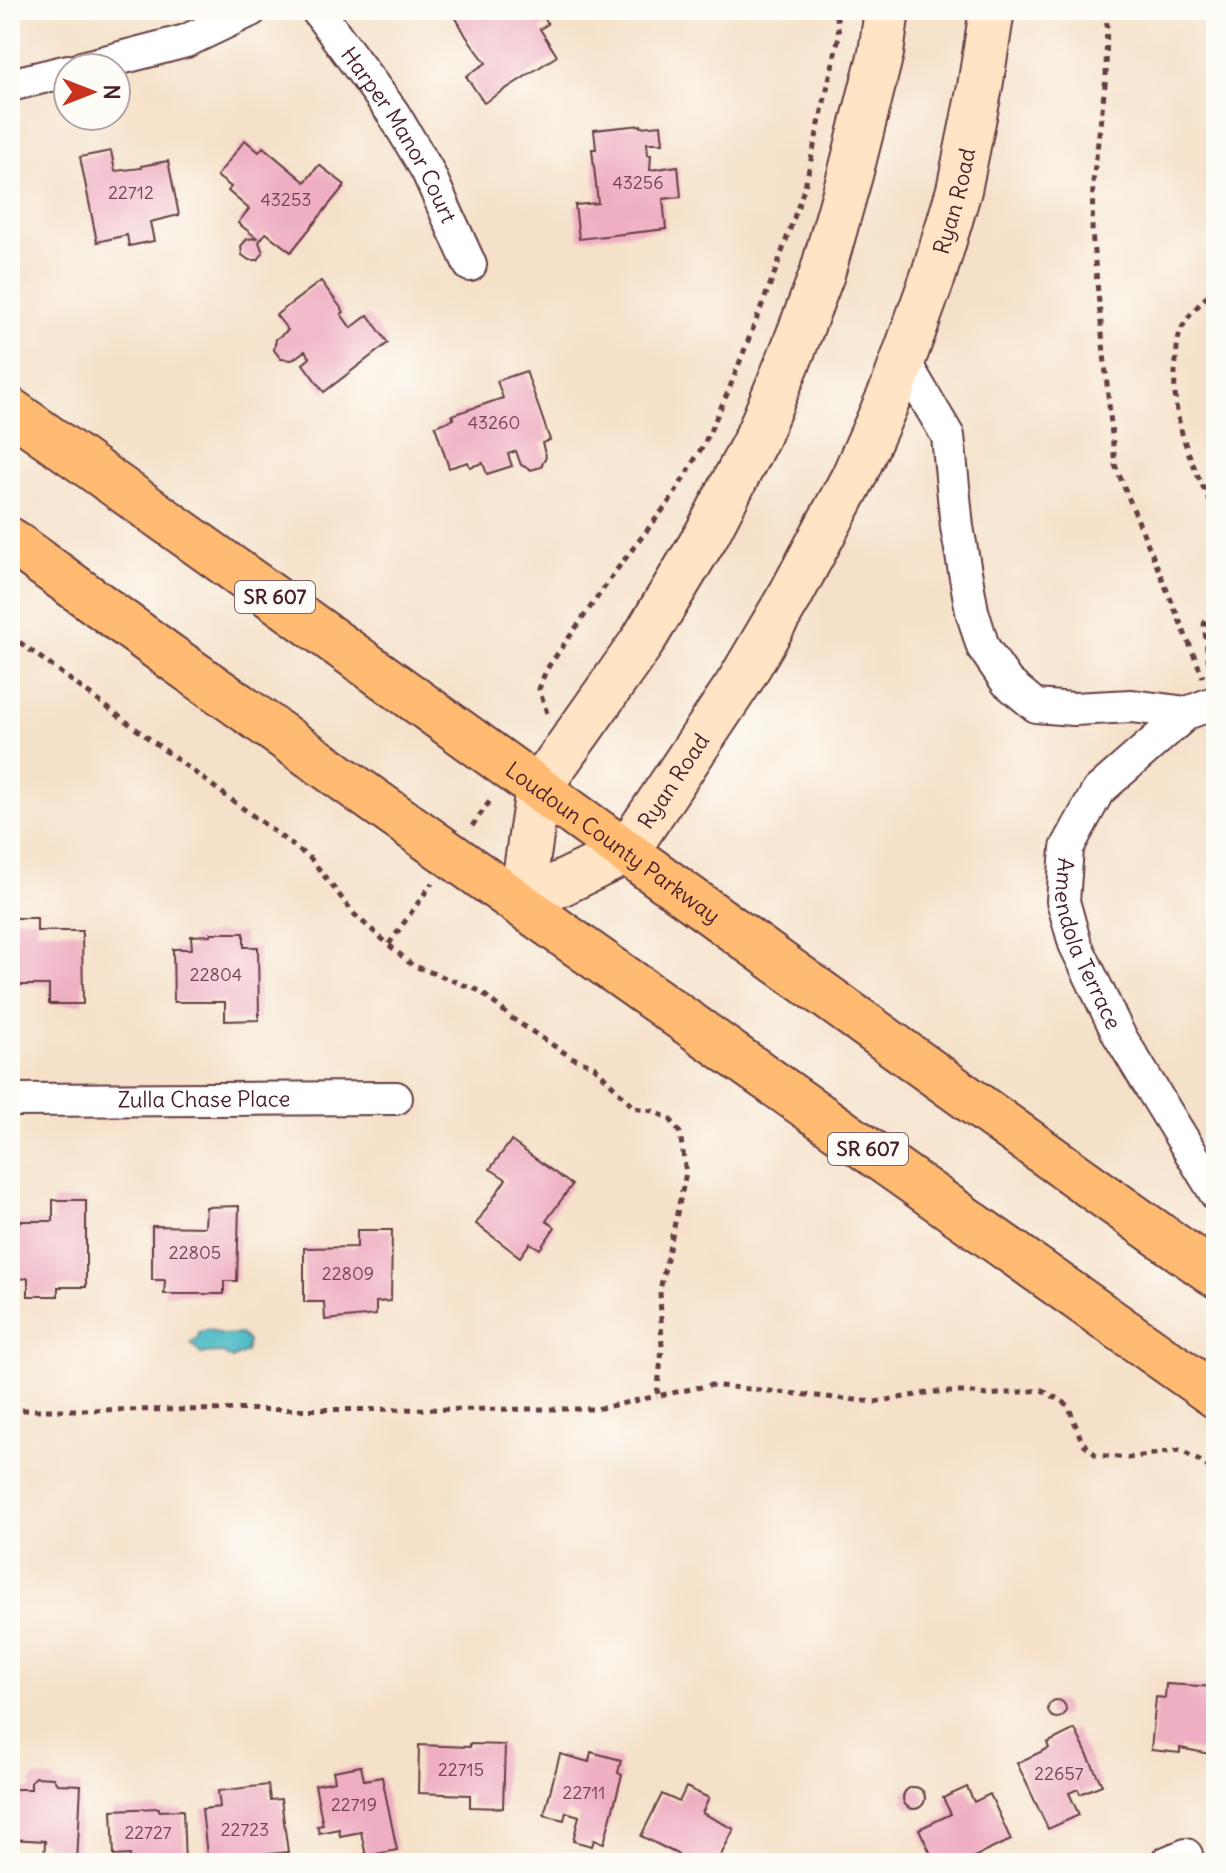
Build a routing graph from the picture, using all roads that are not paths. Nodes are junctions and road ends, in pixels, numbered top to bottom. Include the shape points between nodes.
1 (251, 10) edge
2 (317, 10) edge
3 (887, 10) edge
4 (992, 10) edge
5 (132, 55) edge
6 (52, 75) edge
7 (10, 85) edge
8 (470, 265) dead end
9 (903, 360) junction
10 (10, 410) edge
11 (10, 540) edge
12 (1206, 706) edge
13 (525, 779) junction
14 (626, 852) junction
15 (521, 903) junction
16 (396, 1098) dead end
17 (10, 1100) edge
18 (1216, 1194) edge
19 (1216, 1275) edge
20 (1216, 1396) edge

1 - 5 street via 186,41
2 - 8 street, Harper Manor Court via 393,113 427,170
3 - 13 main road via 881,53 822,274 757,437 642,642
4 - 9 main road, Ryan Road via 959,190
6 - 7 street
9 - 12 street via 948,436 972,611 983,647 1007,682 1036,706
9 - 14 main road, Ryan Road via 853,478 790,596
10 - 13 main road, Loudoun County Parkway / SR 607
11 - 15 main road, SR 607
12 - 18 street, Amendola Terrace via 1098,791 1067,848 1063,901 1075,944 1119,1035
13 - 14 main road, Loudoun County Parkway / SR 607
13 - 15 main road
14 - 15 main road, Ryan Road
14 - 19 main road, Loudoun County Parkway / SR 607
15 - 20 main road, SR 607
16 - 17 street, Zulla Chase Place

